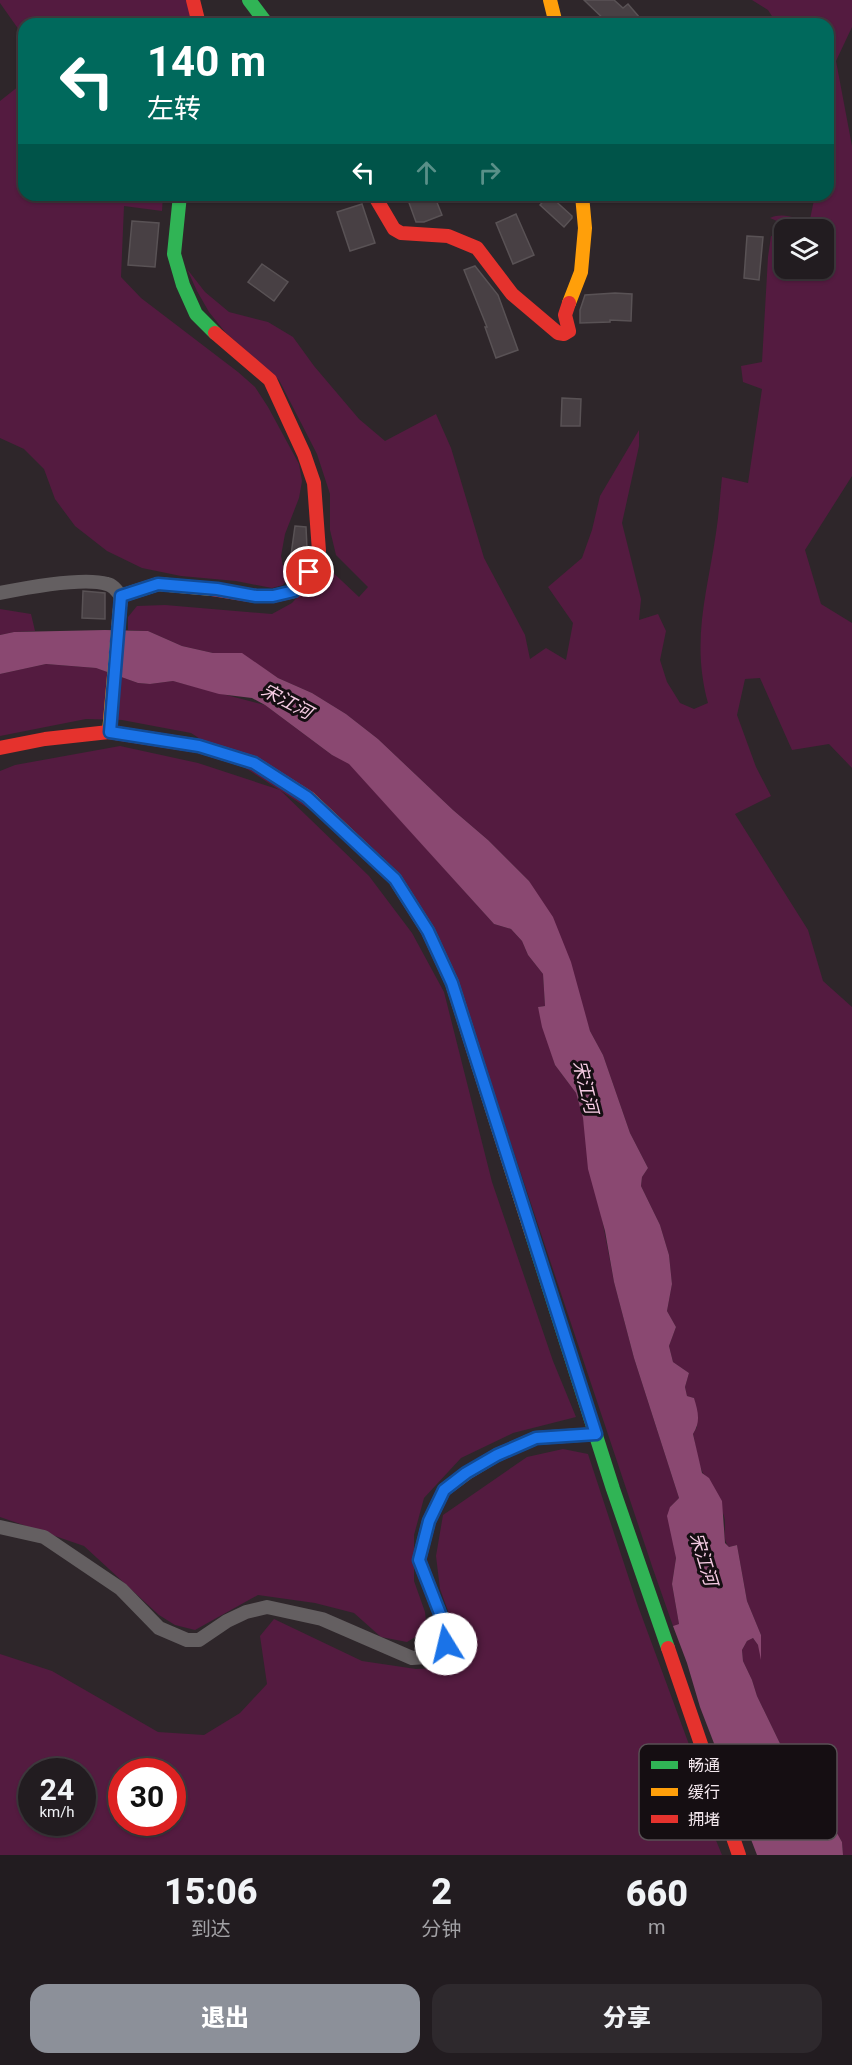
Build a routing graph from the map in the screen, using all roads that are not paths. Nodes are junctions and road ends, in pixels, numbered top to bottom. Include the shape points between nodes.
1 (193, 0) edge
2 (249, 0) edge
3 (550, 0) edge
4 (198, 18) edge
5 (262, 18) edge
6 (554, 18) edge
7 (179, 201) edge
8 (378, 201) edge
9 (583, 201) edge
10 (0, 594) edge
11 (121, 596) junction
12 (110, 732) junction
13 (0, 748) edge
14 (596, 1434) junction
15 (0, 1527) edge
16 (701, 1744) edge
17 (734, 1840) edge
18 (739, 1855) edge

1 - 4 main road
2 - 5 main road
3 - 6 main road
7 - 11 main road via 174,254 183,285 196,314 270,380 314,483 319,551 294,591 273,596 158,584
8 - 9 main road via 394,229 401,233 448,236 477,248 512,294 564,334 569,331 565,315 581,272 585,228
10 - 11 street via 94,581 110,584
11 - 12 main road
12 - 13 main road
12 - 14 main road via 199,746 254,763 307,797 395,879 428,931 452,983
14 - 15 street via 536,1438 497,1455 444,1490 429,1521 419,1560 448,1634 442,1651 426,1657 412,1658 322,1619 267,1607 227,1621 199,1640 187,1640 159,1628 121,1589 44,1537
14 - 16 main road
17 - 18 main road

